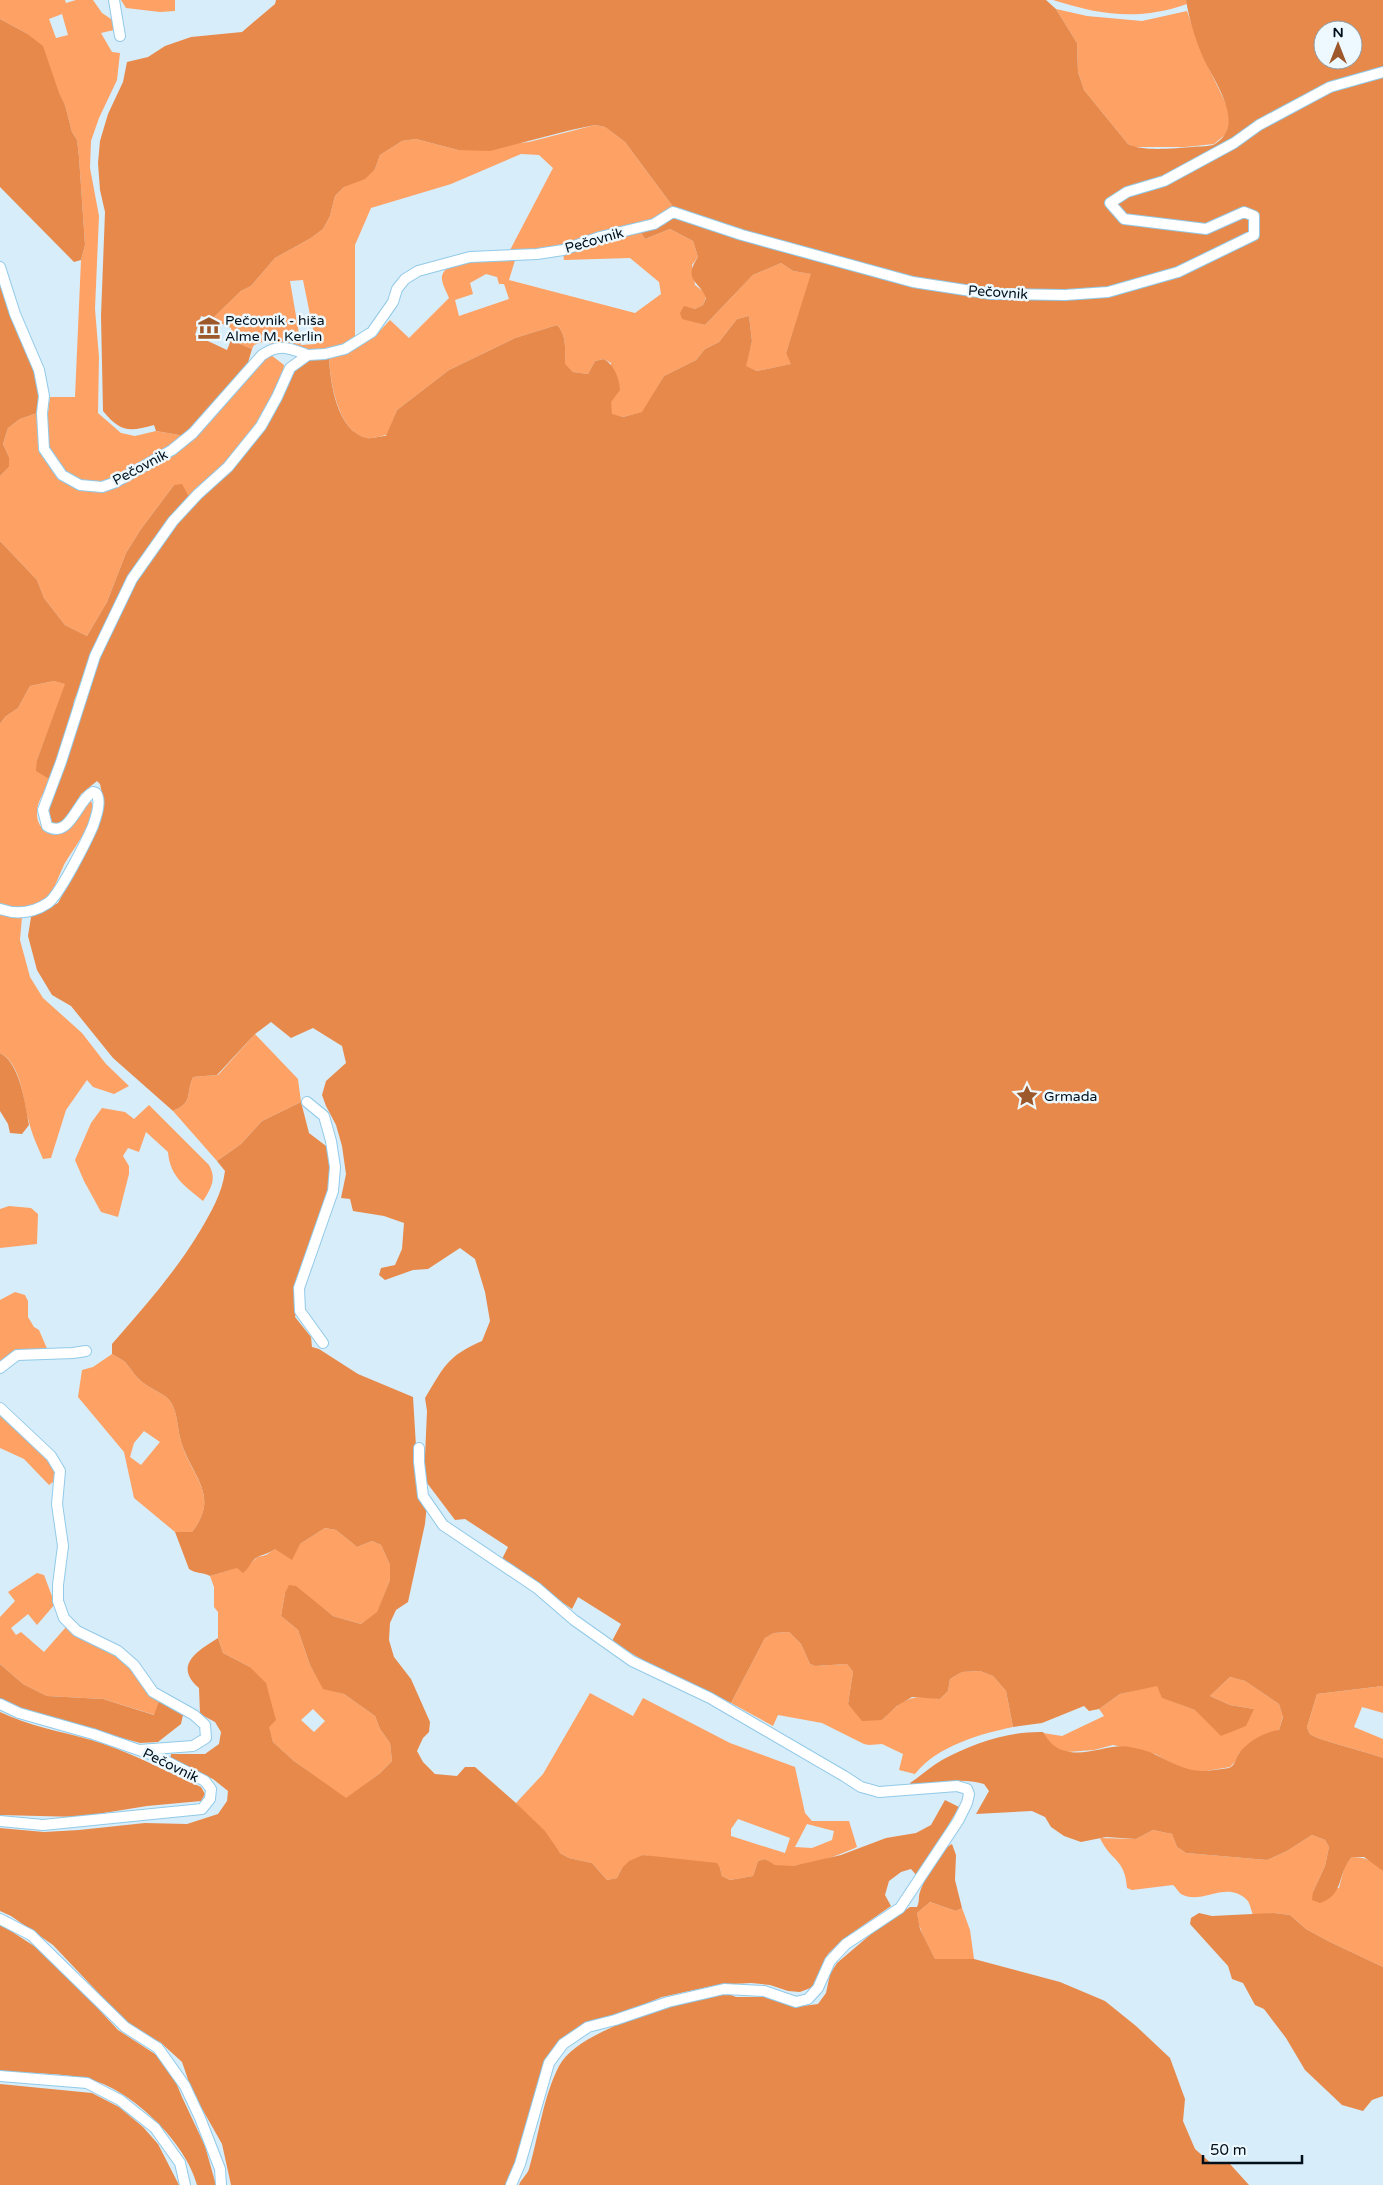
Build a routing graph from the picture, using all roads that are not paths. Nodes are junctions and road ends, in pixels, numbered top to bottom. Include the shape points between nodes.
1 (114, 0) edge
2 (120, 36) dead end
3 (1383, 72) edge
4 (0, 267) edge
5 (308, 355) junction
6 (0, 909) edge
7 (307, 1102) dead end
8 (323, 1343) dead end
9 (86, 1351) dead end
10 (0, 1368) edge
11 (0, 1408) edge
12 (419, 1448) dead end
13 (0, 1704) edge
14 (139, 1750) junction
15 (0, 1821) edge
16 (0, 1919) edge
17 (0, 2076) edge
18 (185, 2185) edge
19 (221, 2185) edge
20 (512, 2185) edge

1 - 2 street
3 - 5 street, Pečovnik via 1330,87 1259,125 1234,144 1164,181 1127,192 1110,204 1124,219 1206,229 1244,212 1254,216 1254,235 1178,272 1108,292 990,294 914,282 742,235 673,212 654,224 563,250 470,257 418,271 397,289 393,302 372,332 345,349
4 - 5 street, Pečovnik via 15,314 39,370 44,396 44,449 62,476 80,485 102,487 116,482 172,450 193,433 262,356 274,347 291,348
5 - 6 street, Pečovnik via 290,368 261,426 228,467 173,521 132,579 95,656 43,810 47,826 60,828 69,823 90,793 96,792 93,826 49,903 28,913
7 - 8 street via 324,1116 335,1167 333,1191 299,1288 300,1311
9 - 10 street via 17,1355
11 - 14 street via 51,1456 60,1471 57,1504 63,1546 58,1601 64,1618 77,1631 118,1651 134,1665 153,1692 194,1715 205,1725 206,1738 193,1746
12 - 20 street via 423,1496 443,1525 537,1588 574,1620 632,1661 710,1698 860,1787 879,1792 957,1786 967,1789 969,1794 958,1822 900,1908 846,1944 830,1962 818,1988 808,2000 796,2002 764,1991 724,1989 668,2002 588,2027 563,2044 549,2063
13 - 14 street, Pečovnik via 19,1713
14 - 15 street, Pečovnik via 205,1782 211,1789 210,1799 202,1809 43,1825
16 - 19 street via 31,1935 125,2027 158,2048 185,2086 200,2118 220,2169
17 - 18 street via 87,2082 120,2100 155,2128 180,2163

